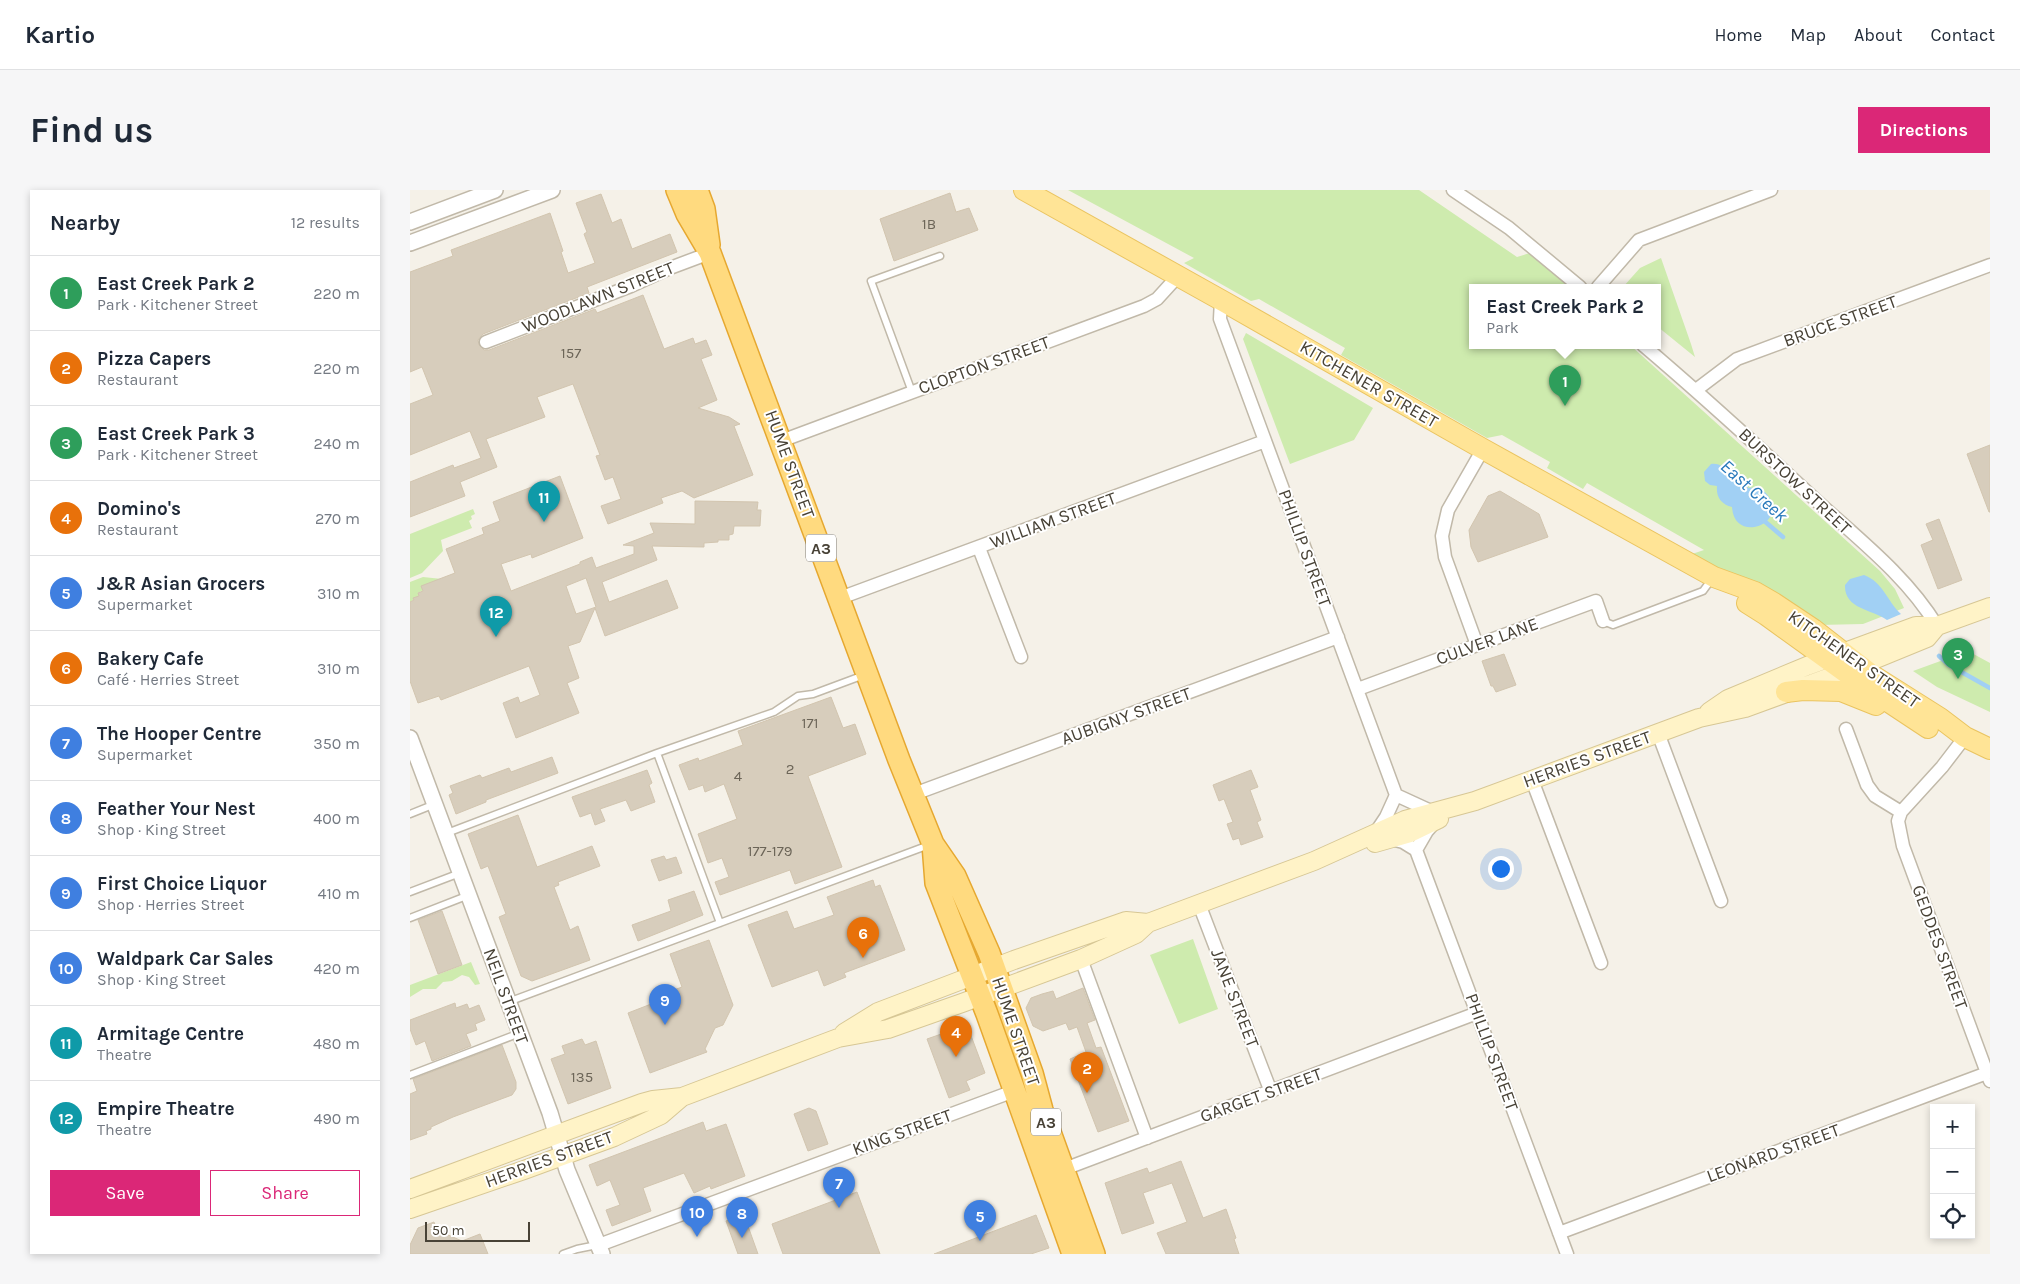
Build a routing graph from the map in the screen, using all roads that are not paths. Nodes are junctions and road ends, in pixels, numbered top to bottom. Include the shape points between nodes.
1 (495, 190) edge
2 (552, 190) edge
3 (1024, 190) edge
4 (1453, 190) edge
5 (1770, 190) edge
6 (680, 192) edge
7 (410, 222) edge
8 (410, 243) edge
9 (710, 252) junction
10 (940, 256) dead end
11 (1990, 265) edge
12 (1178, 276) junction
13 (1576, 284) edge
14 (1601, 284) edge
15 (1221, 300) junction
16 (486, 342) dead end
17 (1648, 349) edge
18 (1696, 390) junction
19 (912, 392) junction
20 (781, 441) junction
21 (1265, 441) junction
22 (1483, 449) junction
23 (979, 548) junction
24 (1714, 577) junction
25 (840, 598) junction
26 (1990, 606) edge
27 (1603, 621) joint
28 (1937, 626) junction
29 (1338, 637) junction
30 (1477, 645) junction
31 (1021, 657) dead end
32 (1843, 662) junction
33 (868, 674) junction
34 (1358, 689) junction
35 (1786, 692) junction
36 (1699, 718) junction
37 (1928, 728) junction
38 (1846, 729) dead end
39 (1658, 733) junction
40 (1965, 737) junction
41 (410, 738) edge
42 (1990, 749) edge
43 (657, 753) junction
44 (1532, 780) junction
45 (914, 794) junction
46 (1396, 795) junction
47 (435, 804) junction
48 (1902, 812) junction
49 (410, 814) edge
50 (1435, 816) junction
51 (445, 834) junction
52 (1383, 836) junction
53 (933, 844) junction
54 (1416, 850) junction
55 (460, 873) junction
56 (410, 892) edge
57 (469, 895) junction
58 (1721, 901) dead end
59 (1200, 904) junction
60 (410, 918) edge
61 (720, 923) junction
62 (1148, 923) junction
63 (1081, 959) junction
64 (1602, 963) dead end
65 (995, 968) junction
66 (972, 976) junction
67 (1002, 988) junction
68 (980, 996) junction
69 (508, 1002) junction
70 (1477, 1013) junction
71 (520, 1033) junction
72 (838, 1038) junction
73 (410, 1075) edge
74 (1988, 1077) edge
75 (1014, 1090) junction
76 (1271, 1092) junction
77 (682, 1097) junction
78 (556, 1134) junction
79 (1147, 1138) junction
80 (563, 1156) junction
81 (1054, 1173) junction
82 (410, 1188) edge
83 (410, 1209) edge
84 (1559, 1233) junction
85 (600, 1249) edge
86 (563, 1254) edge
87 (1074, 1254) edge
88 (1094, 1254) edge
89 (1567, 1254) edge

1 - 7 street
2 - 8 street
3 - 12 main road, KITCHENER STREET
4 - 13 street via 1509,228
5 - 14 street via 1639,240
6 - 9 highway, HUME STREET / A3 via 687,214
9 - 16 street, WOODLAWN STREET
9 - 20 highway, HUME STREET / A3
10 - 19 lane via 871,282
11 - 18 street, BRUCE STREET via 1737,359
12 - 15 main road, KITCHENER STREET
12 - 19 street, CLOPTON STREET via 1157,299 1144,306
15 - 21 street, PHILLIP STREET via 1220,319
15 - 22 main road, KITCHENER STREET
17 - 18 street, BURSTOW STREET
18 - 28 street, BURSTOW STREET via 1894,572 1925,606
19 - 20 street, CLOPTON STREET
20 - 25 highway, HUME STREET / A3
21 - 23 street, WILLIAM STREET
21 - 29 street, PHILLIP STREET
22 - 24 main road, KITCHENER STREET
22 - 30 street via 1448,510 1442,536 1445,557
23 - 25 street, WILLIAM STREET
23 - 31 street
24 - 27 lane via 1703,591 1613,625
24 - 32 main road, KITCHENER STREET via 1755,592 1774,603 1813,629
25 - 33 highway, HUME STREET / A3
26 - 28 main road, HERRIES STREET
27 - 30 street, CULVER LANE via 1596,601
28 - 32 main road, HERRIES STREET via 1927,638
29 - 34 street, PHILLIP STREET
29 - 45 street, AUBIGNY STREET
30 - 34 street, CULVER LANE
32 - 35 main road, HERRIES STREET
32 - 36 main road, HERRIES STREET via 1728,699
32 - 37 main road, KITCHENER STREET
32 - 40 main road, KITCHENER STREET via 1940,718
33 - 43 lane via 814,694 798,696 774,712
33 - 45 highway, HUME STREET / A3
34 - 46 street, PHILLIP STREET
35 - 36 main road, HERRIES STREET via 1745,708
35 - 37 main road via 1823,689 1846,692
36 - 39 main road, HERRIES STREET
37 - 40 main road
38 - 48 street via 1875,796
39 - 44 main road, HERRIES STREET
39 - 58 street
40 - 42 main road, KITCHENER STREET
40 - 48 street
41 - 47 street, NEIL STREET
43 - 51 lane
43 - 61 lane
44 - 50 main road, HERRIES STREET
44 - 64 street
45 - 53 highway, HUME STREET / A3
46 - 50 street
46 - 52 street via 1386,817
47 - 49 lane
47 - 51 street, NEIL STREET
48 - 74 street, GEDDES STREET via 1898,821 1903,846
50 - 52 main road, HERRIES STREET via 1410,833
50 - 54 street
51 - 55 street, NEIL STREET
52 - 54 street
52 - 59 main road, HERRIES STREET
53 - 61 lane
53 - 65 highway, HUME STREET / A3 via 955,876
53 - 66 highway, HUME STREET / A3 via 936,883
54 - 70 street, PHILLIP STREET
55 - 56 lane
55 - 57 street, NEIL STREET
57 - 60 lane
57 - 69 street, NEIL STREET
59 - 62 main road, HERRIES STREET
59 - 76 street, JANE STREET
61 - 69 lane
62 - 63 main road, HERRIES STREET via 1136,934
62 - 65 main road, HERRIES STREET via 1126,921
63 - 67 main road, HERRIES STREET
63 - 79 street
65 - 66 main road, HERRIES STREET
65 - 67 highway, HUME STREET / A3
66 - 68 highway, HUME STREET / A3
66 - 72 main road, HERRIES STREET via 878,1012
67 - 68 main road, HERRIES STREET
67 - 81 highway, HUME STREET / A3 via 1035,1082
68 - 72 main road, HERRIES STREET via 888,1029
68 - 75 highway, HUME STREET / A3
69 - 71 street, NEIL STREET
70 - 76 street, GARGET STREET
70 - 84 street, PHILLIP STREET
71 - 73 lane
71 - 78 street, NEIL STREET
72 - 77 main road, HERRIES STREET
74 - 84 street, LEONARD STREET
75 - 81 highway, HUME STREET / A3
75 - 85 street, KING STREET
76 - 79 street, GARGET STREET
77 - 78 main road, HERRIES STREET via 653,1100
77 - 80 main road, HERRIES STREET via 654,1118
78 - 80 street, NEIL STREET
78 - 82 main road, HERRIES STREET
79 - 81 street, GARGET STREET
80 - 83 main road, HERRIES STREET
80 - 85 street, NEIL STREET
81 - 87 highway, HUME STREET / A3
81 - 88 highway, HUME STREET / A3
84 - 89 street, PHILLIP STREET
85 - 86 lane, KING STREET via 577,1249

